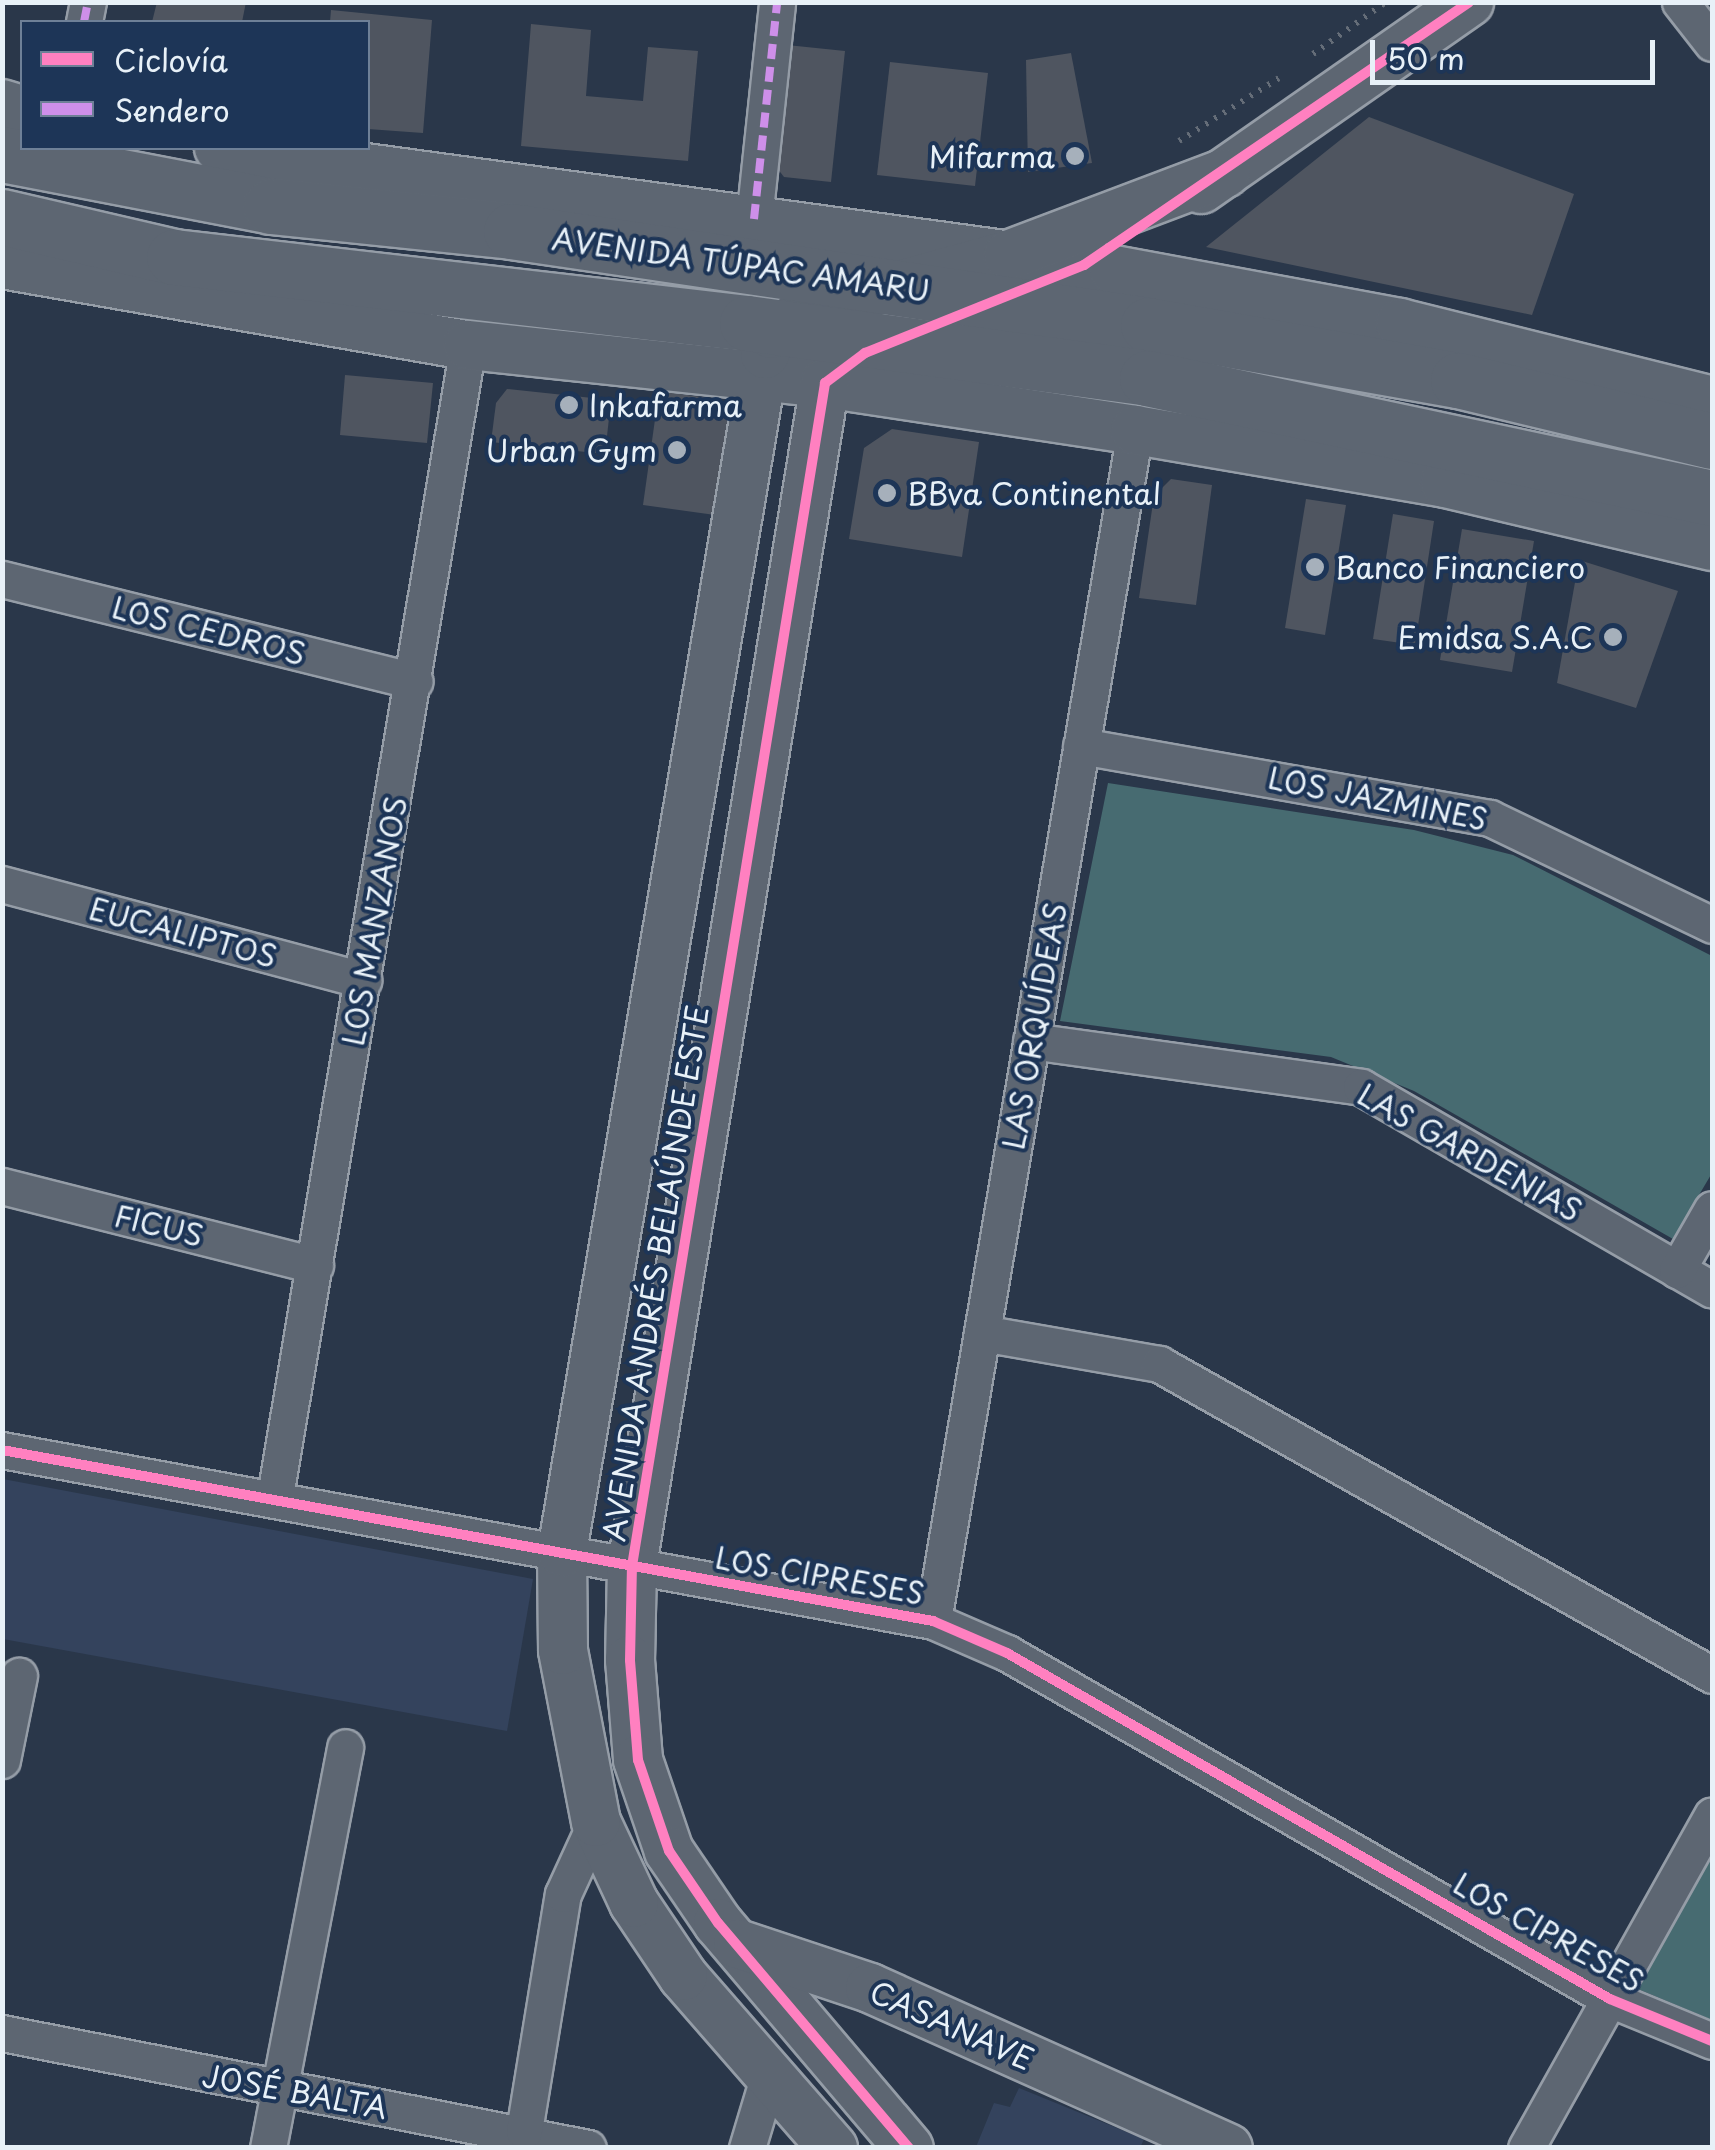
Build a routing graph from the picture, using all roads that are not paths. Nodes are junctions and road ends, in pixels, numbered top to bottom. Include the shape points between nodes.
1 (777, 2) edge
2 (1469, 2) edge
3 (1680, 2) edge
4 (1712, 43) edge
5 (234, 150) edge
6 (2, 154) edge
7 (1225, 173) junction
8 (2, 217) edge
9 (754, 219) junction
10 (2, 264) edge
11 (1084, 265) junction
12 (1007, 278) junction
13 (901, 286) junction
14 (779, 326) junction
15 (891, 342) junction
16 (468, 345) junction
17 (760, 378) junction
18 (825, 383) junction
19 (1712, 401) edge
20 (1134, 430) junction
21 (1712, 441) edge
22 (1712, 498) edge
23 (1712, 546) edge
24 (2, 579) edge
25 (414, 681) junction
26 (1081, 746) junction
27 (2, 884) edge
28 (1712, 925) edge
29 (364, 980) junction
30 (1031, 1041) junction
31 (2, 1186) edge
32 (1712, 1209) edge
33 (314, 1265) junction
34 (1677, 1270) junction
35 (1712, 1290) edge
36 (982, 1333) junction
37 (2, 1450) edge
38 (275, 1496) junction
39 (562, 1552) junction
40 (632, 1566) junction
41 (933, 1621) junction
42 (1712, 1675) edge
43 (19, 1676) dead end
44 (345, 1748) dead end
45 (2, 1760) edge
46 (1712, 1816) edge
47 (596, 1822) junction
48 (736, 1943) junction
49 (668, 1956) junction
50 (1610, 1999) junction
51 (2, 2034) edge
52 (1712, 2042) edge
53 (768, 2078) junction
54 (279, 2090) junction
55 (524, 2131) junction
56 (268, 2148) edge
57 (588, 2148) edge
58 (747, 2148) edge
59 (833, 2148) edge
60 (909, 2148) edge
61 (1228, 2148) edge
62 (1526, 2148) edge

1 - 9 street
2 - 7 street
3 - 4 street
5 - 9 street, AVENIDA TÚPAC AMARU
6 - 13 highway, AVENIDA TÚPAC AMARU via 271,206 511,231
7 - 11 street
7 - 12 street
8 - 14 highway, AVENIDA TÚPAC AMARU via 174,257
9 - 12 street, AVENIDA TÚPAC AMARU
10 - 16 street
11 - 12 street
11 - 19 street via 1400,323
12 - 13 highway, AVENIDA TÚPAC AMARU
12 - 15 street
12 - 21 highway, AVENIDA TÚPAC AMARU
13 - 14 street via 805,311
14 - 15 highway, AVENIDA TÚPAC AMARU
14 - 17 street, AVENIDA ANDRÉS BELAÚNDE ESTE
15 - 18 street via 841,366
15 - 22 highway, AVENIDA TÚPAC AMARU via 1147,378
16 - 17 street
16 - 25 street, LOS MANZANOS
17 - 18 street
17 - 39 street, AVENIDA ANDRÉS BELAÚNDE ESTE
18 - 20 street
18 - 40 street, AVENIDA ANDRÉS BELAÚNDE ESTE
20 - 23 street via 1445,482
20 - 26 street, LAS ORQUÍDEAS
24 - 25 street, LOS CEDROS
25 - 29 street, LOS MANZANOS
26 - 28 street, LOS JAZMINES via 1490,818
26 - 30 street, LAS ORQUÍDEAS
27 - 29 street, EUCALIPTOS
29 - 33 street, LOS MANZANOS
30 - 34 street, LAS GARDENIAS via 1361,1087
30 - 36 street, LAS ORQUÍDEAS
31 - 33 street, FICUS
32 - 34 street
33 - 38 street, LOS MANZANOS
34 - 35 street, LAS GARDENIAS
36 - 41 street, LAS ORQUÍDEAS
36 - 42 street via 1159,1364
37 - 38 street, LOS CIPRESES
38 - 39 street, LOS CIPRESES
39 - 40 street, LOS CIPRESES
39 - 47 street, AVENIDA ANDRÉS BELAÚNDE ESTE via 563,1650
40 - 41 street, LOS CIPRESES
40 - 48 street, AVENIDA ANDRÉS BELAÚNDE ESTE via 638,1760 669,1851
41 - 50 street, LOS CIPRESES via 1007,1653
43 - 45 street
44 - 54 street
46 - 50 street
47 - 49 street, AVENIDA ANDRÉS BELAÚNDE ESTE
47 - 55 street via 563,1894
48 - 49 street, CASANAVE via 690,1944
48 - 60 street, AVENIDA ANDRÉS BELAÚNDE ESTE
48 - 61 street, CASANAVE via 870,1988
49 - 53 street, AVENIDA ANDRÉS BELAÚNDE ESTE
50 - 52 street, LOS CIPRESES
50 - 62 street
51 - 54 street, JOSÉ BALTA
53 - 58 street
53 - 59 street, AVENIDA ANDRÉS BELAÚNDE ESTE
54 - 55 street, JOSÉ BALTA
54 - 56 street
55 - 57 street, JOSÉ BALTA

